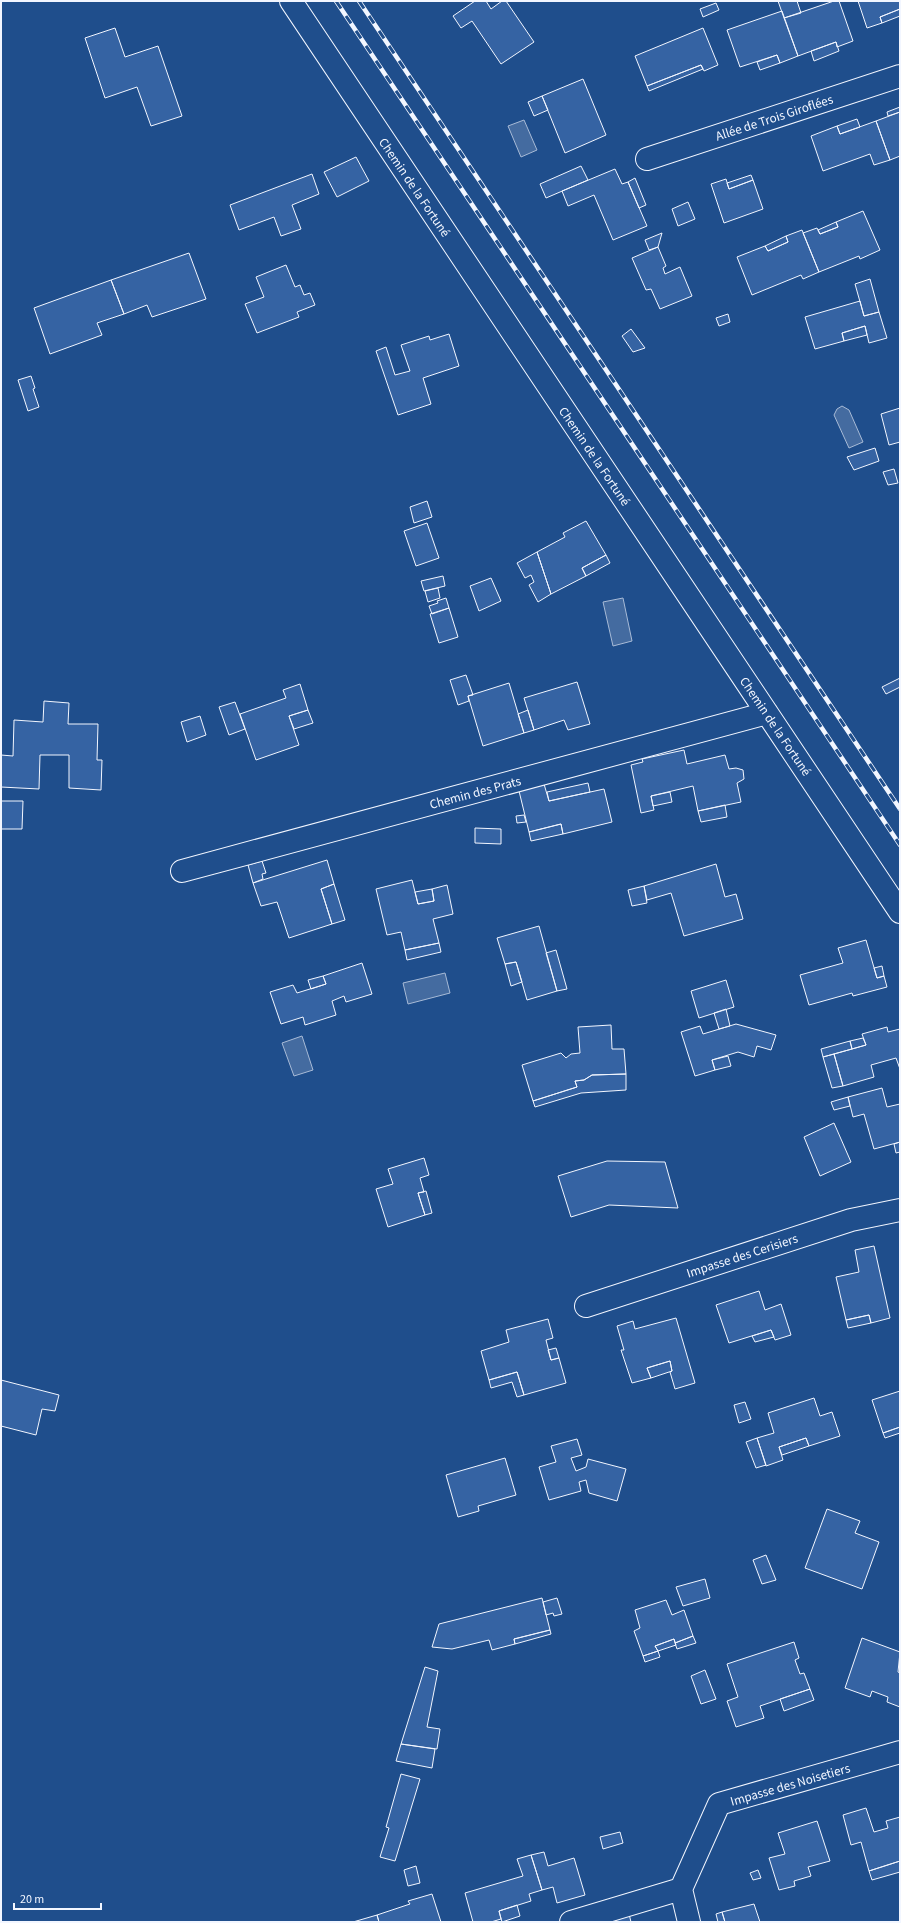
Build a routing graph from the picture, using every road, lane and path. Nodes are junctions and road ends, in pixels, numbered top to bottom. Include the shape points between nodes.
1 (290, 1) edge
2 (900, 76) edge
3 (647, 159) dead end
4 (767, 713) junction
5 (182, 871) dead end
6 (900, 912) edge
7 (900, 1210) edge
8 (586, 1306) dead end
9 (900, 1752) edge
10 (681, 1889) junction
11 (571, 1922) edge
12 (689, 1922) edge

1 - 4 street, Chemin de la Fortuné
2 - 3 street, Allée de Trois Giroflées
4 - 5 street, Chemin des Prats
4 - 6 street, Chemin de la Fortuné
7 - 8 street, Impasse des Cerisiers via 851,1220
9 - 10 street, Impasse des Noisetiers via 719,1804
10 - 11 street
10 - 12 street

